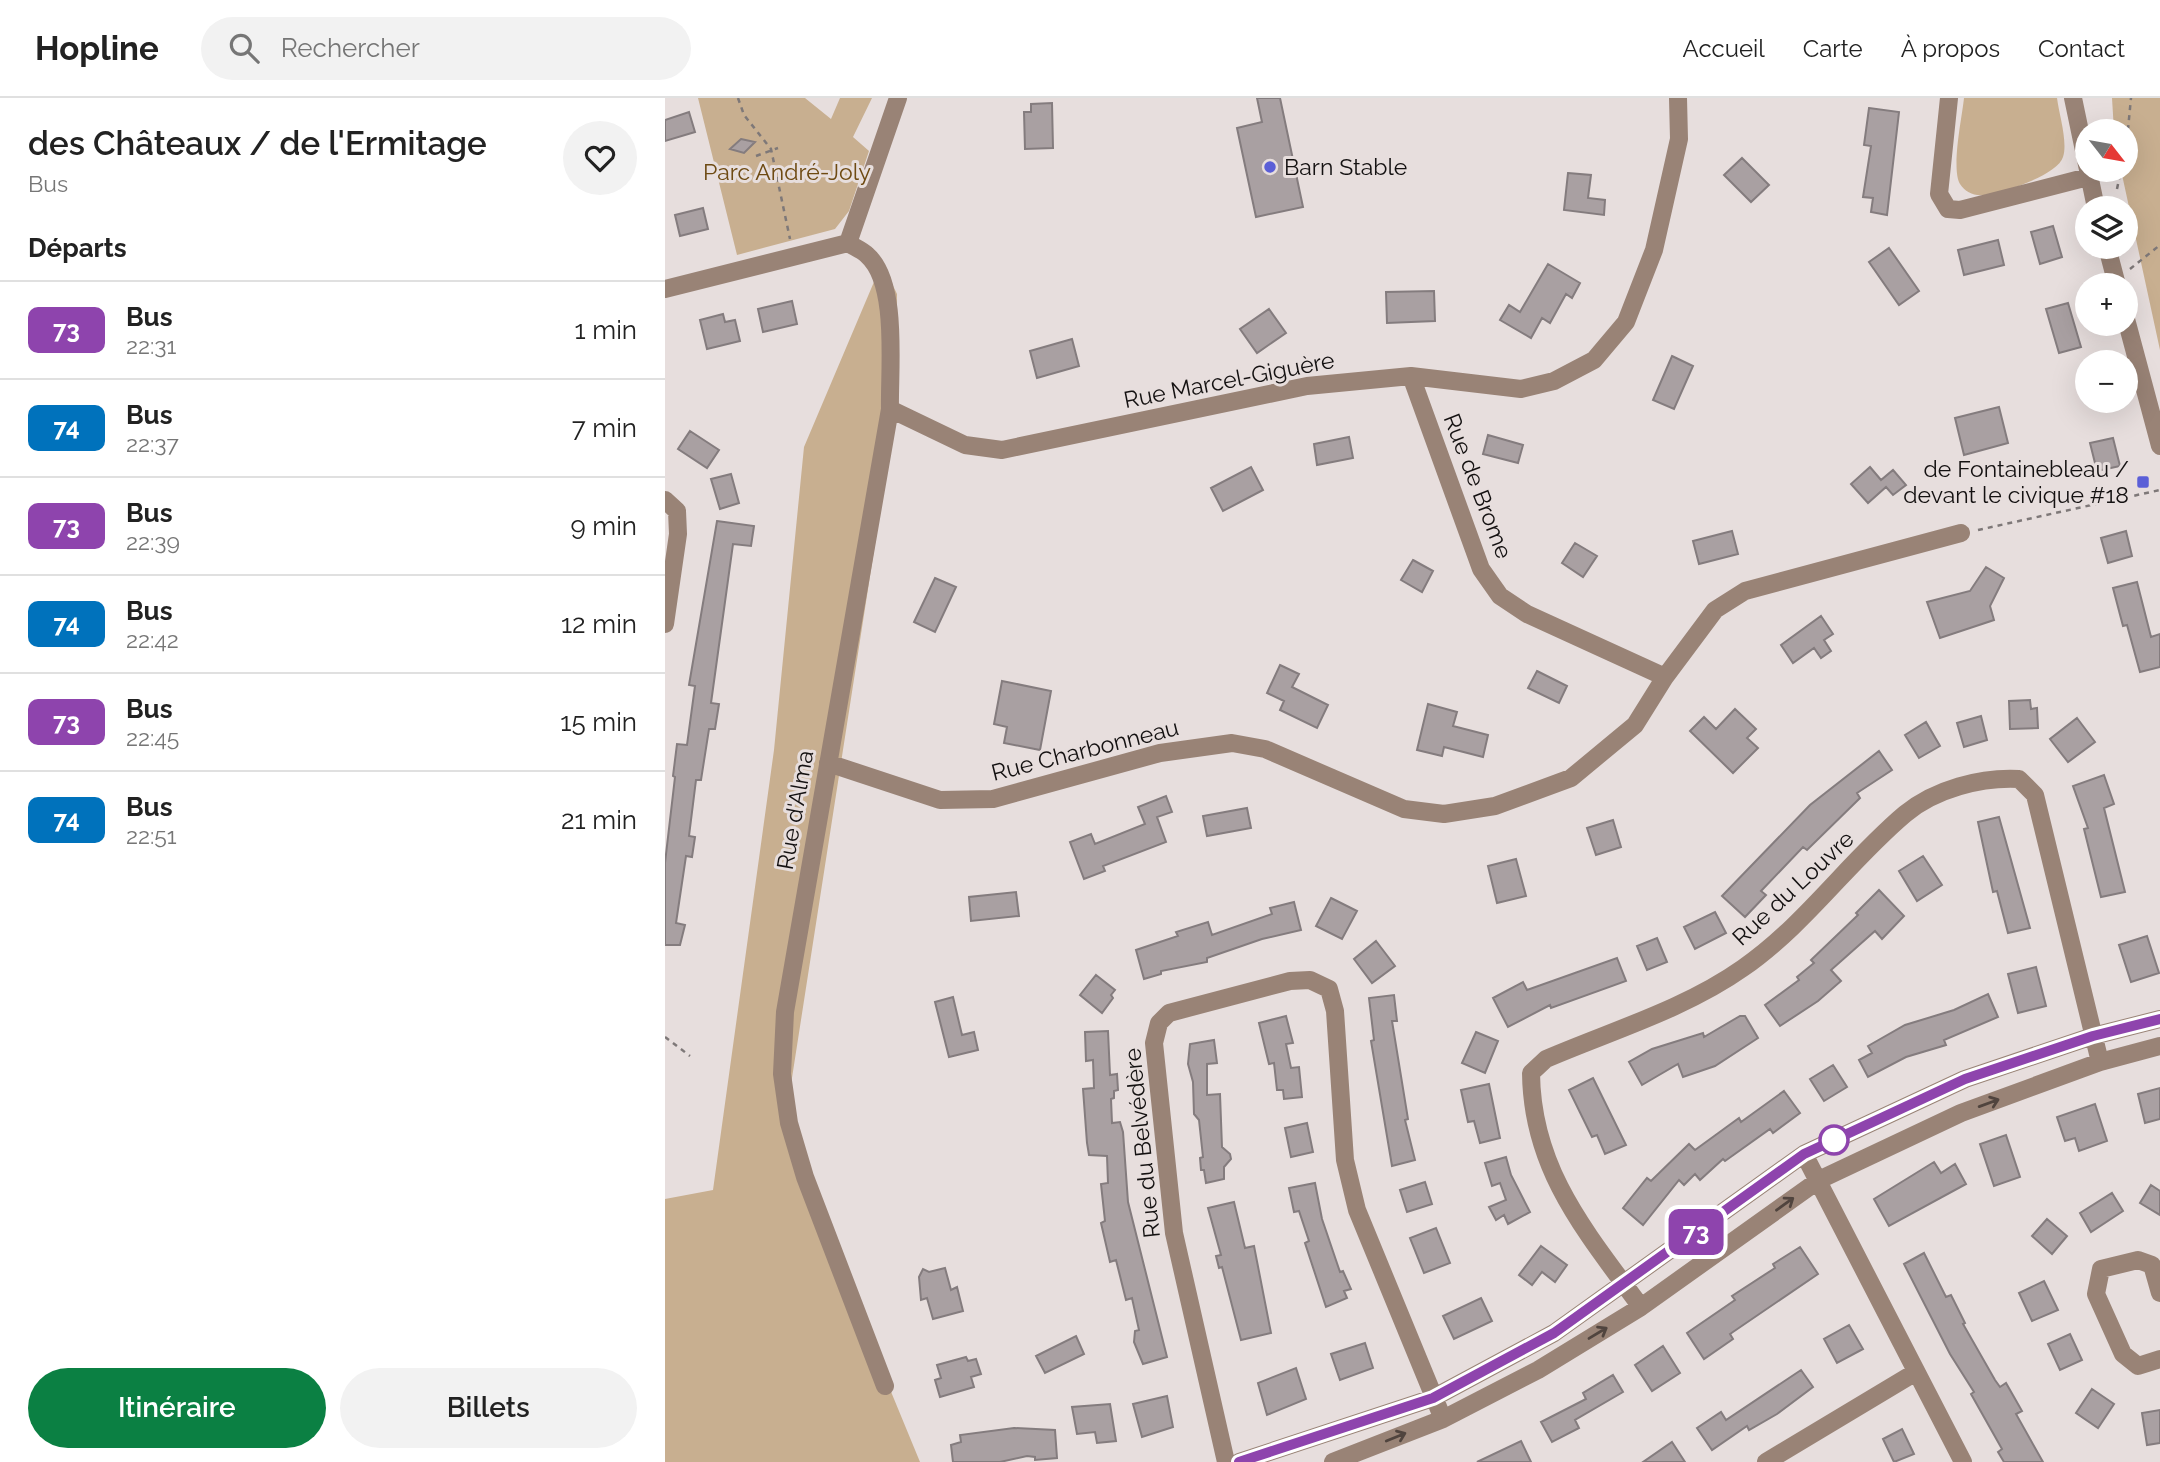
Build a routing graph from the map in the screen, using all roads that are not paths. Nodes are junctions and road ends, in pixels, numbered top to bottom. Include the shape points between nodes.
1 (898, 98) edge
2 (1678, 98) edge
3 (1949, 98) edge
4 (2073, 98) edge
5 (2077, 119) edge
6 (2075, 180) edge
7 (848, 243) junction
8 (665, 289) edge
9 (2131, 336) edge
10 (1411, 376) junction
11 (890, 410) junction
12 (2160, 446) edge
13 (665, 500) edge
14 (1961, 533) road end
15 (665, 624) edge
16 (1665, 677) junction
17 (828, 763) junction
18 (2160, 1019) edge
19 (2093, 1036) junction
20 (2160, 1046) edge
21 (2100, 1062) junction
22 (1804, 1154) junction
23 (1819, 1180) junction
24 (1625, 1284) junction
25 (2160, 1293) edge
26 (1641, 1307) junction
27 (2160, 1359) edge
28 (1916, 1372) junction
29 (885, 1386) dead end
30 (1433, 1398) junction
31 (1443, 1419) junction
32 (1226, 1462) edge
33 (1239, 1462) edge
34 (1333, 1462) edge
35 (1766, 1462) edge
36 (1963, 1462) edge

1 - 7 street
2 - 10 street, Rue Marcel-Giguère via 1679,139 1654,250 1626,322 1594,360 1554,381 1521,389
3 - 6 street via 1939,194 1948,209 1960,210
4 - 5 street
7 - 8 street
7 - 11 street, Rue d'Alma via 868,256 884,283 889,313
9 - 12 street
10 - 11 street, Rue Marcel-Giguère via 1307,386 1002,450 965,444
10 - 16 street, Rue de Brome via 1481,569 1500,596 1527,614
11 - 17 street, Rue d'Alma
13 - 15 street via 677,511 678,534
14 - 16 street, Rue Charbonneau via 1745,591 1715,610
16 - 17 street, Rue Charbonneau via 1635,725 1571,778 1495,806 1444,814 1404,809 1265,749 1232,743 1160,753 993,799 940,800
17 - 29 street, Rue d'Alma via 785,1012 782,1074 789,1124 805,1177
18 - 19 street
19 - 21 street, Rue du Louvre
19 - 22 street via 1965,1079
19 - 24 street, Rue du Louvre via 2035,795 2019,779 1994,778 1942,792 1906,813 1782,938 1743,968 1706,991 1546,1059 1531,1073 1532,1105 1543,1155 1570,1209
20 - 21 street
23 -> 21 street via 1961,1114
22 - 23 street
22 - 24 street
26 -> 23 street
23 - 28 street
24 - 26 street, Rue du Louvre
24 - 30 street via 1554,1333
25 - 27 street via 2152,1265 2138,1260 2101,1269 2097,1294 2123,1354 2138,1366
31 -> 26 street via 1538,1370
28 - 35 street
28 - 36 street
30 - 31 street, Rue du Belvédère
30 - 32 street, Rue du Belvédère via 1357,1210 1345,1160 1335,1011 1329,989 1310,980 1290,981 1169,1013 1159,1023 1154,1043 1174,1233
30 - 33 street
34 -> 31 street

